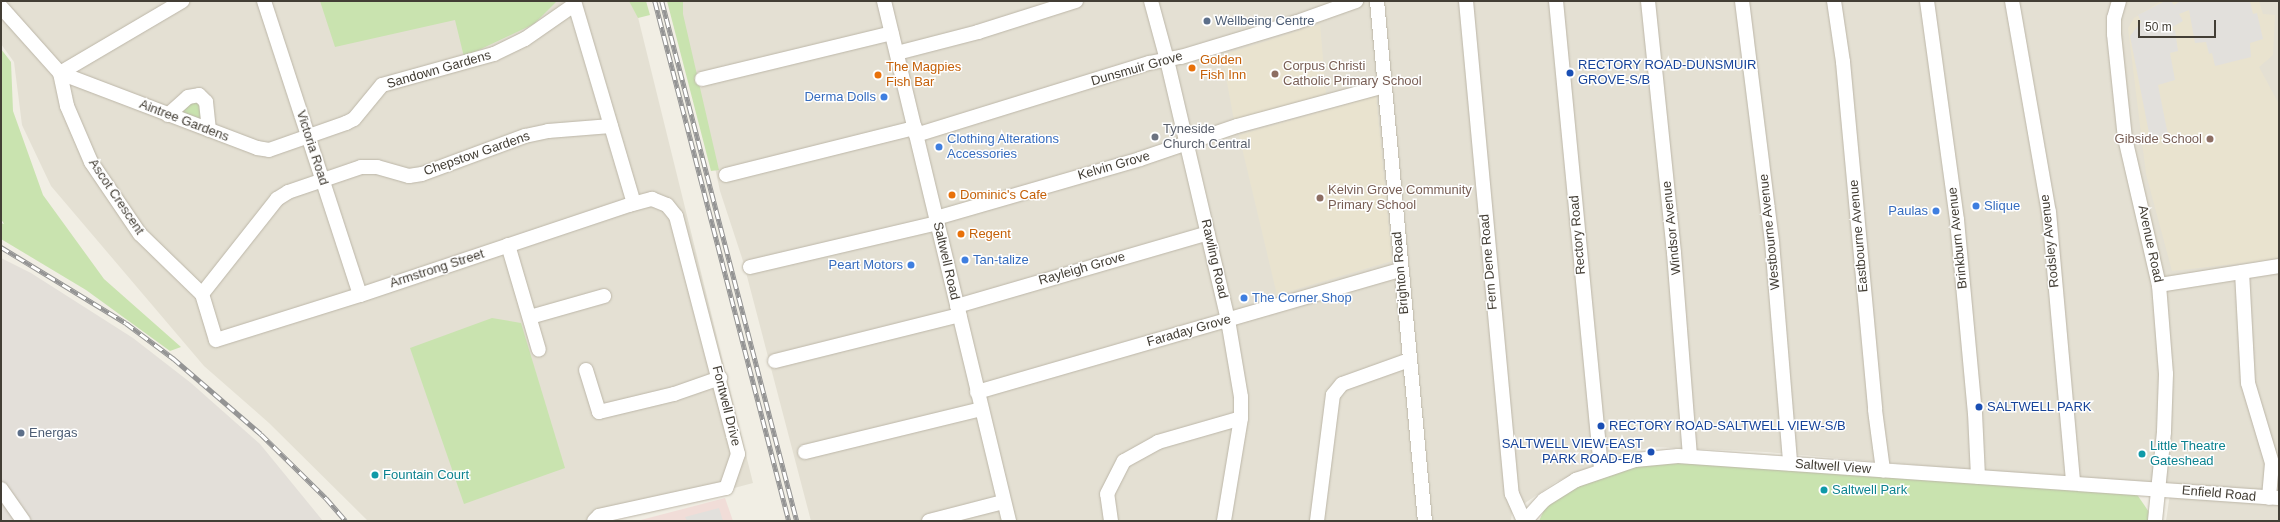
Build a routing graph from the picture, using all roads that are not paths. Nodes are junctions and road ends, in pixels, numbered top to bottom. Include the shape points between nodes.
1 (182, 1) edge
2 (264, 1) edge
3 (884, 1) edge
4 (1076, 1) edge
5 (1151, 1) edge
6 (1356, 1) edge
7 (1377, 1) edge
8 (1466, 1) edge
9 (1556, 1) edge
10 (1648, 1) edge
11 (1742, 1) edge
12 (1834, 1) edge
13 (1927, 1) edge
14 (2012, 1) edge
15 (2119, 1) edge
16 (574, 3) edge
17 (1, 7) edge
18 (892, 33) junction
19 (897, 53) junction
20 (1167, 60) junction
21 (60, 73) junction
22 (702, 79) dead end
23 (1384, 86) junction
24 (168, 115) junction
25 (612, 126) junction
26 (209, 130) junction
27 (915, 132) junction
28 (309, 137) junction
29 (1187, 144) junction
30 (726, 175) dead end
31 (322, 180) junction
32 (657, 199) joint
33 (634, 203) junction
34 (936, 220) junction
35 (1208, 233) junction
36 (508, 245) junction
37 (2279, 266) edge
38 (750, 267) dead end
39 (1401, 270) junction
40 (2242, 272) junction
41 (2159, 286) junction
42 (202, 294) junction
43 (360, 294) junction
44 (604, 296) dead end
45 (958, 310) junction
46 (530, 318) junction
47 (1228, 320) junction
48 (216, 340) joint
49 (539, 350) dead end
50 (1409, 360) junction
51 (775, 361) dead end
52 (586, 370) dead end
53 (720, 378) junction
54 (977, 392) junction
55 (981, 409) junction
56 (1241, 418) junction
57 (806, 452) dead end
58 (1690, 456) junction
59 (1790, 463) junction
60 (1601, 470) junction
61 (1883, 470) junction
62 (1978, 477) junction
63 (2073, 483) junction
64 (1, 489) edge
65 (2160, 489) junction
66 (2274, 498) edge
67 (1004, 502) junction
68 (23, 521) edge
69 (594, 521) edge
70 (929, 521) edge
71 (1009, 521) edge
72 (1111, 521) edge
73 (1224, 521) edge
74 (1317, 521) edge
75 (1425, 521) edge
76 (1524, 521) edge
77 (2155, 521) edge

1 - 21 street
2 - 28 street, Victoria Road
3 - 18 street, Saltwell Road
4 - 19 street via 978,32
5 - 20 street, Rawling Road
6 - 20 street, Dunsmuir Grove via 1298,22
7 - 23 street, Brighton Road
8 - 76 street, Fern Dene Road via 1512,494
9 - 60 street, Rectory Road
10 - 58 street, Windsor Avenue via 1674,252
11 - 59 street, Westbourne Avenue via 1772,242
12 - 61 street, Eastbourne Avenue via 1843,62 1875,410
13 - 62 street, Brinkburn Avenue via 1956,220 1975,413
14 - 63 street, Rodsley Avenue via 2049,212
15 - 41 street, Avenue Road via 2114,18 2114,34 2125,138
16 - 25 street
16 - 28 street, Sandown Gardens via 525,39 494,54 382,85 354,119
17 - 21 street, Ascot Crescent
18 - 19 street, Saltwell Road
18 - 22 street
19 - 27 street, Saltwell Road
20 - 27 street, Dunsmuir Grove via 1149,63
20 - 29 street, Rawling Road
21 - 24 street, Aintree Gardens
21 - 42 street, Ascot Crescent via 67,106 91,162 140,234
23 - 29 street, Kelvin Grove via 1237,126
23 - 39 street, Brighton Road
24 - 26 street, Aintree Gardens
24 - 26 street via 188,97 199,95 206,102
25 - 31 street, Chepstow Gardens via 548,131 525,136 422,174 398,174 370,166
25 - 33 street
26 - 28 street, Aintree Gardens via 263,150
27 - 30 street
27 - 34 street, Saltwell Road
28 - 31 street, Victoria Road
29 - 34 street, Kelvin Grove
29 - 35 street, Rawling Road
31 - 42 street, Chepstow Gardens via 288,192 277,199
31 - 43 street, Victoria Road
32 - 33 street, Armstrong Street
32 - 53 street, Fontwell Drive via 668,205 676,216
33 - 36 street, Armstrong Street
34 - 38 street, Kelvin Grove
34 - 45 street, Saltwell Road
35 - 45 street, Rayleigh Grove
35 - 47 street, Rawling Road
36 - 43 street, Armstrong Street
36 - 46 street
37 - 40 street
39 - 47 street, Faraday Grove
39 - 50 street, Brighton Road
40 - 41 street
40 - 66 street via 2248,383 2272,463
41 - 65 street, Avenue Road via 2166,374
42 - 48 street, Ascot Crescent
43 - 48 street, Armstrong Street
44 - 46 street
45 - 51 street, Rayleigh Grove
45 - 54 street, Saltwell Road
46 - 49 street
47 - 54 street, Faraday Grove
47 - 56 street, Rawling Road via 1241,397
50 - 74 street via 1342,384 1333,395
50 - 75 street, Brighton Road
52 - 53 street via 599,412 674,394
53 - 69 street, Fontwell Drive via 738,454 726,488 599,516
54 - 55 street, Saltwell Road
55 - 57 street
55 - 67 street, Saltwell Road
56 - 72 street via 1158,442 1124,461 1107,494
56 - 73 street, Rawling Road
58 - 59 street, Saltwell View
58 - 60 street, Saltwell View via 1641,459
59 - 61 street, Saltwell View
60 - 76 street, Saltwell View via 1554,492
61 - 62 street, Saltwell View
62 - 63 street, Saltwell View
63 - 65 street, Saltwell View
64 - 68 street
65 - 66 street, Enfield Road
65 - 77 street, Avenue Road
67 - 70 street
67 - 71 street, Saltwell Road

